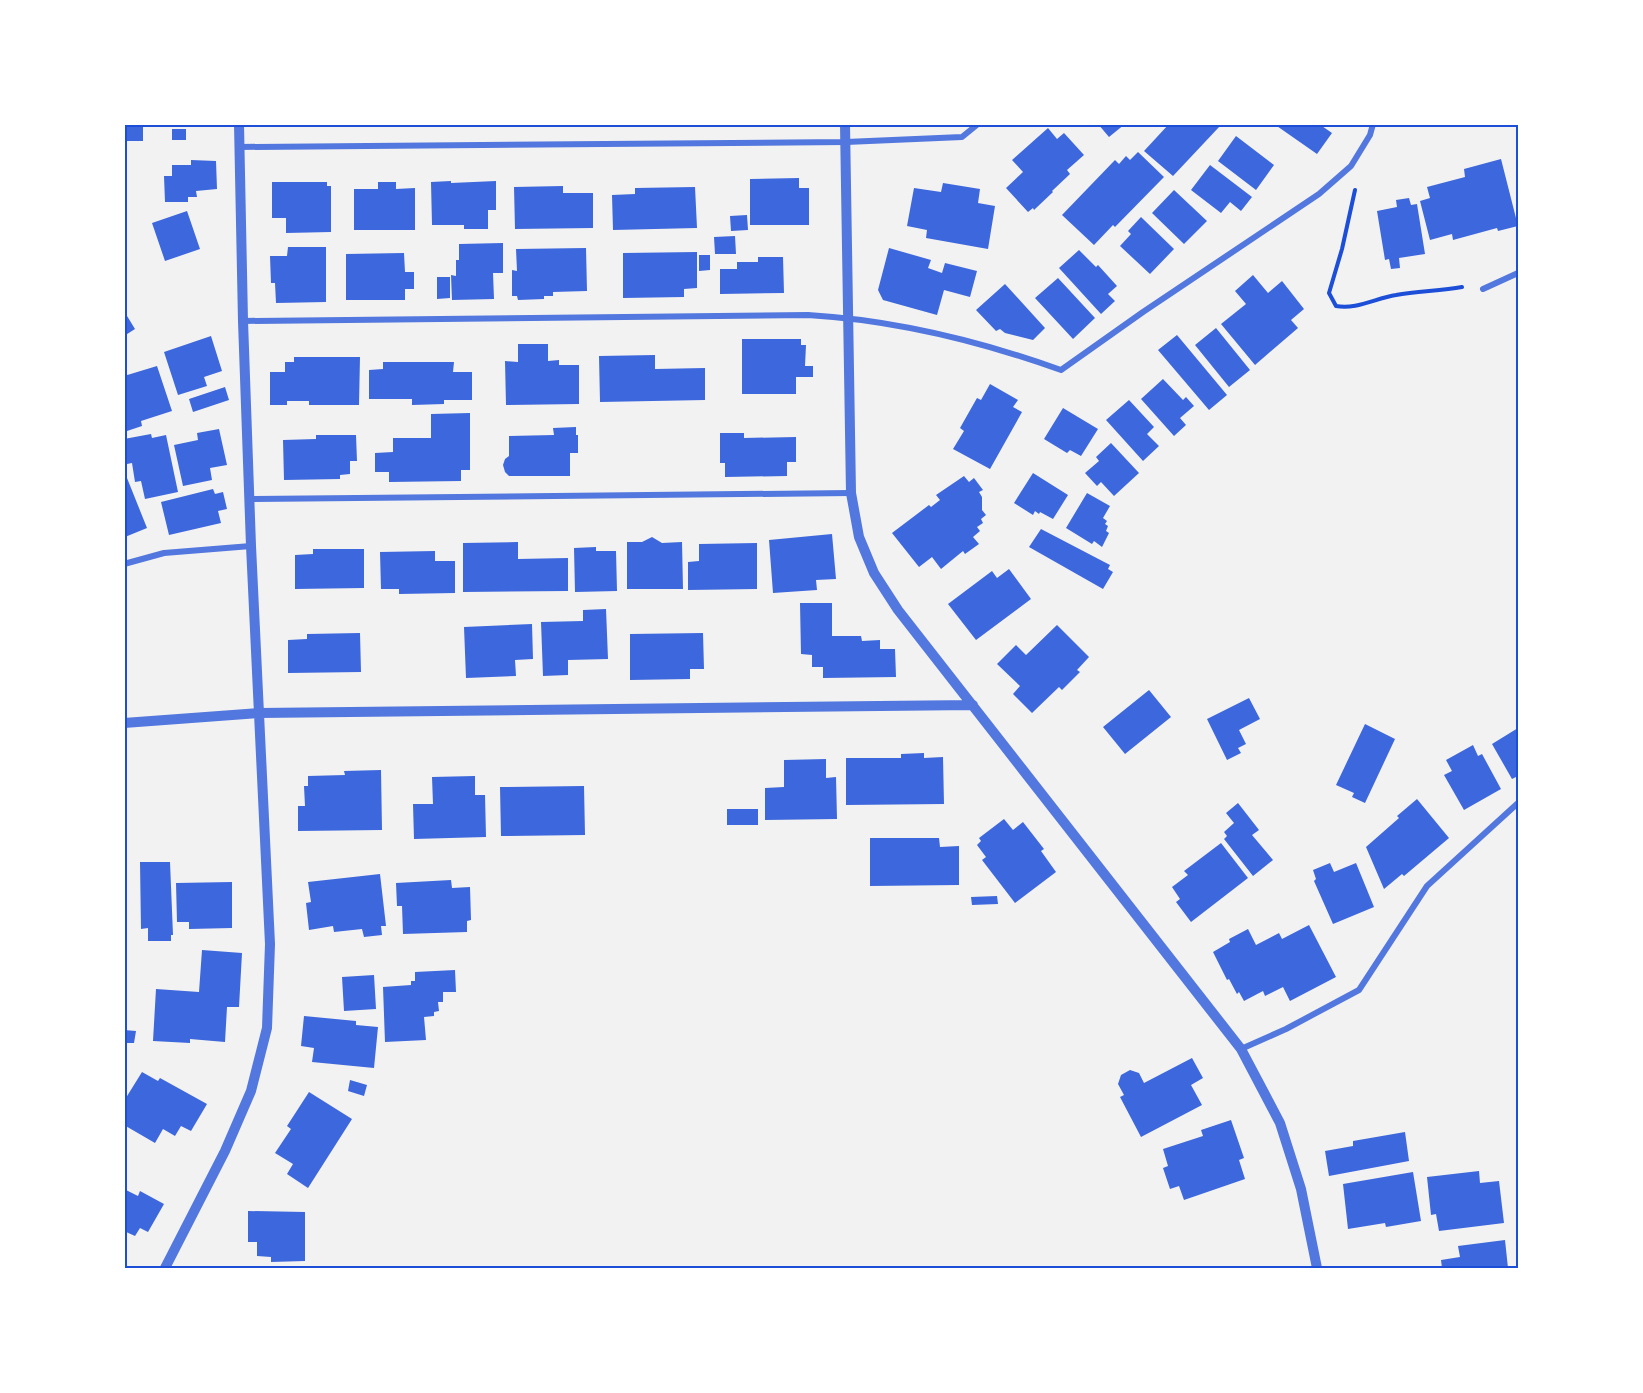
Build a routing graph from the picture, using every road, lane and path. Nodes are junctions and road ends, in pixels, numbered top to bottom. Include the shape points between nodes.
1 (239, 124) edge
2 (845, 124) edge
3 (978, 124) edge
4 (1372, 124) edge
5 (846, 142) junction
6 (238, 147) junction
7 (1351, 166) junction
8 (1518, 273) edge
9 (1484, 289) joint
10 (847, 317) junction
11 (243, 321) junction
12 (851, 493) junction
13 (250, 500) junction
14 (251, 546) junction
15 (124, 564) edge
16 (973, 705) junction
17 (260, 713) junction
18 (124, 723) edge
19 (1518, 803) edge
20 (1241, 1049) junction
21 (165, 1269) edge
22 (1317, 1269) edge

1 - 6 street
2 - 5 street
3 - 5 street via 962,137
4 - 7 street via 1370,135
5 - 6 street
5 - 10 street
6 - 11 street
7 - 9 path via 1358,174 1329,293 1336,306 1345,308 1396,295 1473,285
7 - 10 street via 1319,194 1061,370 1009,351
8 - 9 street
10 - 11 street
10 - 12 street
11 - 13 street
12 - 13 street
12 - 16 street via 859,537 874,573
13 - 14 street
14 - 15 street via 164,553
14 - 17 street
16 - 17 street
16 - 20 street
17 - 18 street
17 - 21 street via 270,944 267,1028 251,1091
19 - 20 street via 1427,886 1359,990
20 - 22 street via 1280,1123 1301,1189

